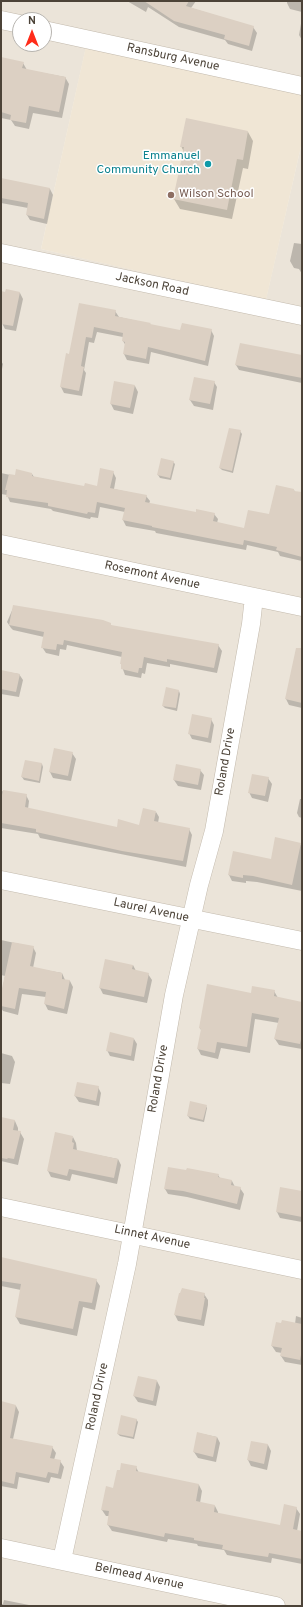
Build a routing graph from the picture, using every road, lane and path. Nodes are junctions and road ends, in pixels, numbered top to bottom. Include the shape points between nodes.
1 (1, 20) edge
2 (12, 22) edge
3 (52, 32) edge
4 (302, 86) edge
5 (1, 253) edge
6 (302, 316) edge
7 (1, 544) edge
8 (254, 598) junction
9 (302, 608) edge
10 (1, 880) edge
11 (191, 919) junction
12 (302, 942) edge
13 (1, 1207) edge
14 (133, 1235) junction
15 (302, 1270) edge
16 (1, 1548) edge
17 (62, 1560) junction
18 (276, 1606) edge

1 - 2 street
3 - 4 street, Ransburg Avenue
5 - 6 street, Jackson Road
7 - 8 street, Rosemont Avenue
8 - 9 street, Rosemont Avenue
8 - 11 street, Roland Drive via 252,624 214,831
10 - 11 street, Laurel Avenue
11 - 12 street, Laurel Avenue
11 - 14 street, Roland Drive via 174,995
13 - 14 street, Linnet Avenue
14 - 15 street, Linnet Avenue
14 - 17 street, Roland Drive
16 - 17 street, Belmead Avenue
17 - 18 street, Belmead Avenue

